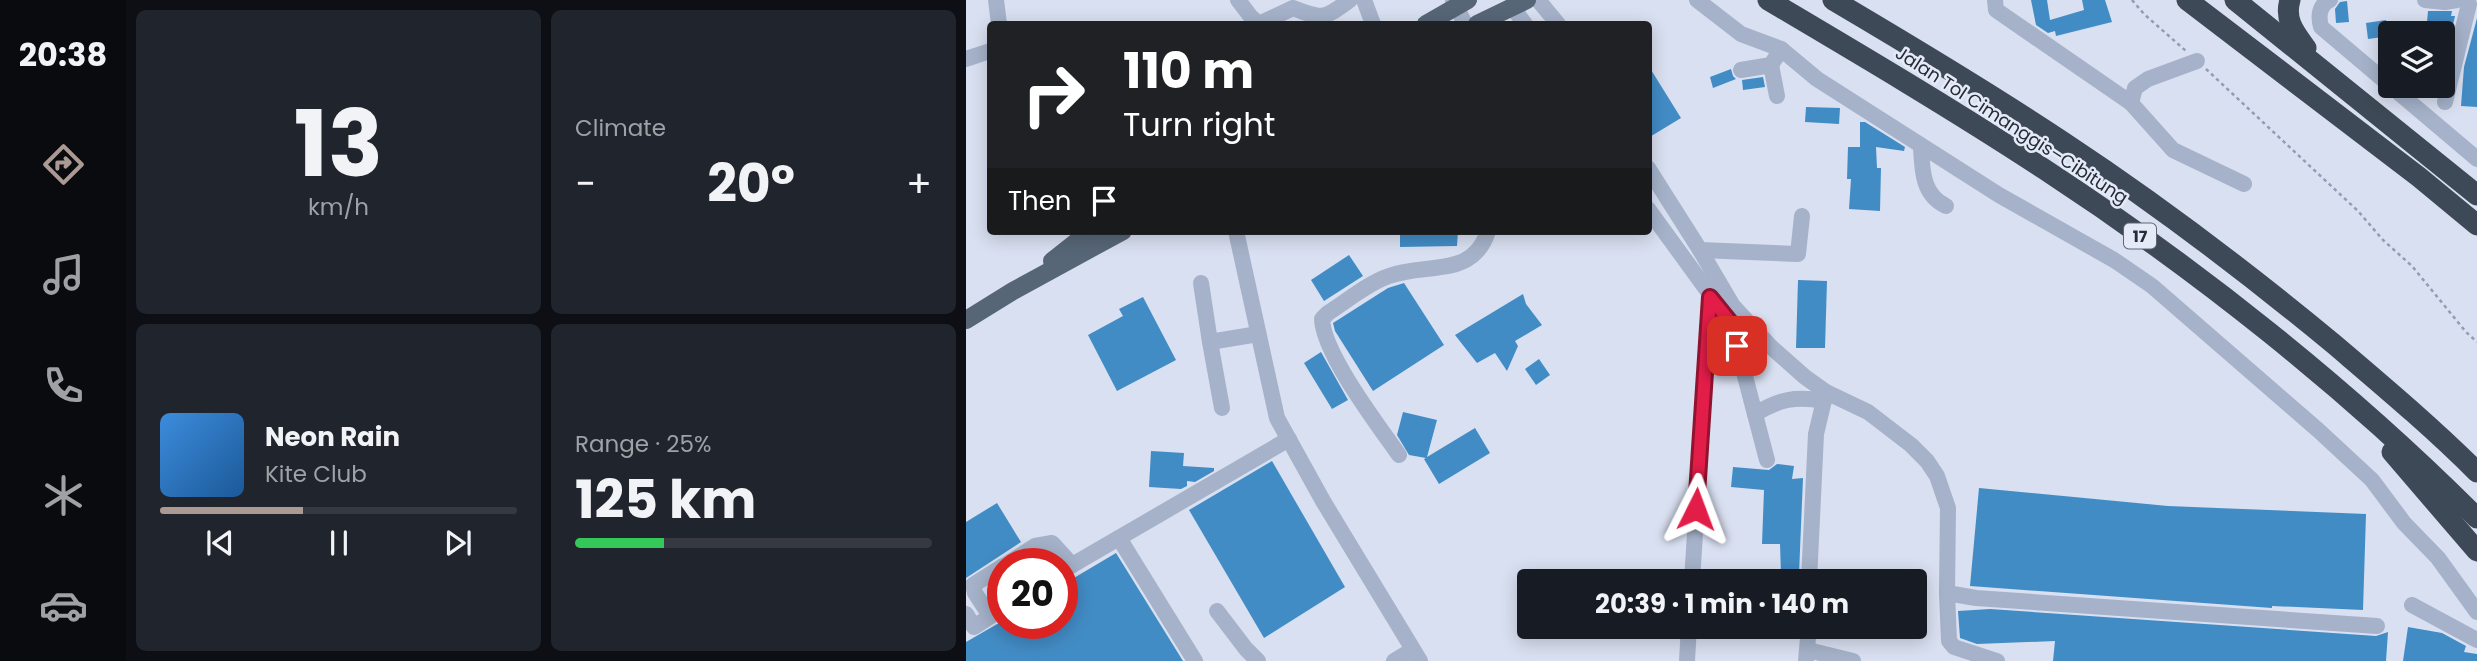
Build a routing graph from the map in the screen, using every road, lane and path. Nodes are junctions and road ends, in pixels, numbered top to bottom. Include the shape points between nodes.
1 (996, 0) edge
2 (1238, 0) edge
3 (1350, 0) edge
4 (1364, 0) edge
5 (1538, 0) edge
6 (1697, 0) edge
7 (1768, 0) edge
8 (1833, 0) edge
9 (1995, 0) edge
10 (2132, 0) edge
11 (2188, 0) edge
12 (2235, 0) edge
13 (2290, 0) edge
14 (2330, 0) edge
15 (2425, 0) edge
16 (2457, 0) edge
17 (2467, 0) edge
18 (1459, 2) edge
19 (1519, 4) edge
20 (999, 21) edge
21 (1256, 21) edge
22 (1263, 21) edge
23 (1316, 21) edge
24 (1372, 21) edge
25 (1430, 21) edge
26 (1464, 21) edge
27 (1483, 21) edge
28 (1524, 21) edge
29 (1556, 21) edge
30 (1781, 49) junction
31 (987, 52) edge
32 (966, 59) edge
33 (2197, 61) junction
34 (1771, 65) junction
35 (1741, 70) dead end
36 (2325, 72) junction
37 (1777, 96) dead end
38 (2445, 102) dead end
39 (2131, 103) junction
40 (1921, 146) junction
41 (2477, 159) edge
42 (1652, 174) edge
43 (2244, 184) dead end
44 (2477, 195) edge
45 (1946, 206) dead end
46 (1652, 215) edge
47 (1802, 216) dead end
48 (2477, 225) edge
49 (1085, 235) edge
50 (1116, 235) edge
51 (1237, 235) edge
52 (1486, 235) edge
53 (1700, 250) junction
54 (1201, 283) dead end
55 (1013, 291) junction
56 (1710, 297) junction
57 (966, 320) edge
58 (1258, 334) junction
59 (1210, 342) junction
60 (2477, 342) edge
61 (2342, 394) junction
62 (1825, 396) junction
63 (1222, 408) dead end
64 (1755, 414) junction
65 (1289, 439) junction
66 (1399, 455) dead end
67 (1767, 460) dead end
68 (2477, 472) edge
69 (2477, 518) edge
70 (1119, 538) junction
71 (1032, 548) edge
72 (1055, 548) edge
73 (2477, 551) edge
74 (1078, 562) edge
75 (1693, 569) edge
76 (1809, 569) edge
77 (987, 576) edge
78 (1947, 593) junction
79 (987, 603) edge
80 (2412, 605) dead end
81 (1217, 611) dead end
82 (2477, 612) edge
83 (987, 616) edge
84 (969, 624) edge
85 (2377, 625) dead end
86 (1688, 639) edge
87 (2477, 640) edge
88 (1807, 655) edge
89 (1416, 656) edge
90 (1195, 661) edge
91 (1258, 661) edge
92 (1394, 661) edge
93 (1687, 661) edge
94 (1853, 661) edge
95 (1997, 661) edge

1 - 20 street
2 - 21 street
3 - 23 street
4 - 24 street
5 - 29 street
6 - 30 street via 1741,34
7 - 61 highway, Jalan Tol Cimanggis–Cibitung / 17 via 2046,170 2254,321
8 - 68 highway, Jalan Tol Cimanggis–Cibitung / 17 via 2064,142 2169,217 2314,327
9 - 39 street via 1996,10
10 - 33 path
11 - 48 highway
12 - 36 highway
13 - 36 highway via 2291,28
14 - 41 street via 2320,10 2321,27
15 - 16 street
17 - 38 street
18 - 25 main road
18 - 26 street
19 - 27 main road
19 - 28 street
22 - 23 street via 1293,8
30 - 34 street
30 - 40 street via 1817,79
31 - 32 street
33 - 39 street via 2148,79 2135,88
33 - 60 path via 2413,265
34 - 35 street
34 - 37 street
36 - 44 highway
39 - 43 street via 2174,150
40 - 45 street via 1925,184 1937,202
40 - 82 street via 2152,286 2372,480
42 - 53 street
46 - 56 street
47 - 53 street via 1798,254
49 - 55 main road
50 - 55 main road
51 - 58 street
52 - 66 street via 1477,253 1464,261 1388,276 1322,319 1322,329 1343,372
53 - 62 street via 1733,306
54 - 59 street
55 - 57 main road
56 - 64 street via 1731,323
56 - 75 street
58 - 59 street
58 - 65 street via 1277,418
59 - 63 street
61 - 69 highway, Jalan Tol Cimanggis–Cibitung / 17
61 - 73 highway
62 - 64 street via 1787,399
62 - 76 street via 1816,434
62 - 78 street via 1868,412 1911,445 1937,476 1948,508
64 - 67 street
65 - 70 street
65 - 89 street
70 - 74 street
70 - 90 street
71 - 72 street via 1052,543
77 - 79 street via 973,585
78 - 85 street
78 - 95 street via 1949,641 1954,647
80 - 87 street
81 - 91 street
83 - 84 street
86 - 93 street
88 - 94 street
89 - 92 street

